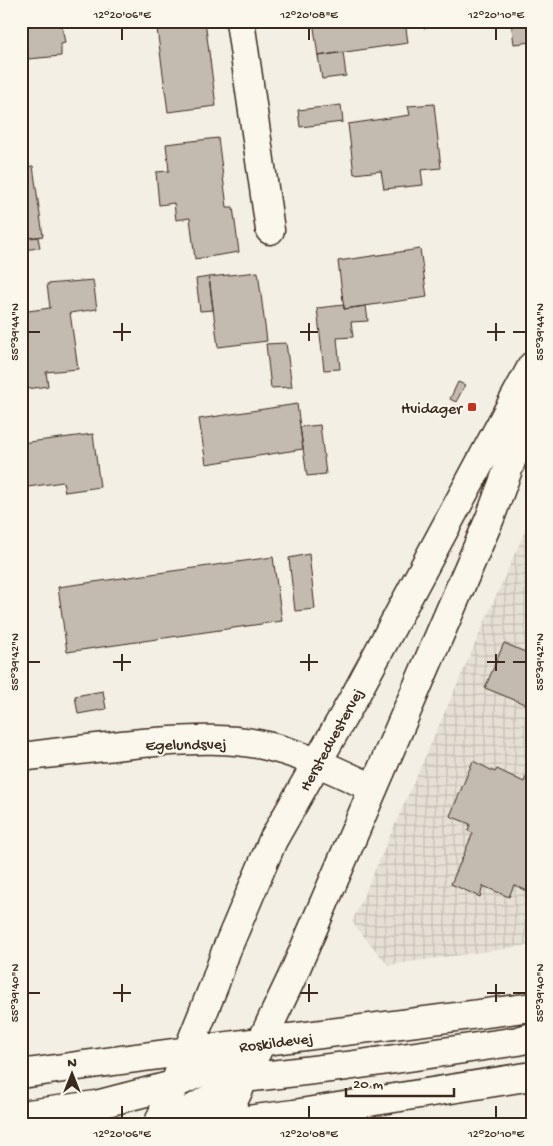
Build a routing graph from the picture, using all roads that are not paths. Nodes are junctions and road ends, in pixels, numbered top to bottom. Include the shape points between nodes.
1 (240, 21) edge
2 (270, 230) dead end
3 (532, 366) edge
4 (532, 405) edge
5 (21, 757) edge
6 (317, 762) junction
7 (373, 788) junction
8 (532, 1006) edge
9 (532, 1037) edge
10 (261, 1042) junction
11 (187, 1052) junction
12 (21, 1074) edge
13 (532, 1076) edge
14 (244, 1078) junction
15 (173, 1085) junction
16 (21, 1114) edge
17 (218, 1124) edge
18 (158, 1125) edge
19 (166, 1125) edge

1 - 2 street
3 - 6 street, Herstedvestervej
4 - 7 street via 490,518
5 - 6 street, Egelundsvej via 191,739 270,747
6 - 7 street, Egelundsvej
6 - 11 street, Herstedvestervej via 273,840
7 - 10 street
8 - 10 street, Roskildevej
9 - 14 street via 348,1066
10 - 11 street, Roskildevej
10 - 14 street
10 - 15 street
11 - 12 street, Roskildevej
11 - 15 street, Herstedvestervej
13 - 17 street
14 - 17 street
14 - 19 street
15 - 16 street via 96,1105
15 - 18 street, Herstedvestervej

